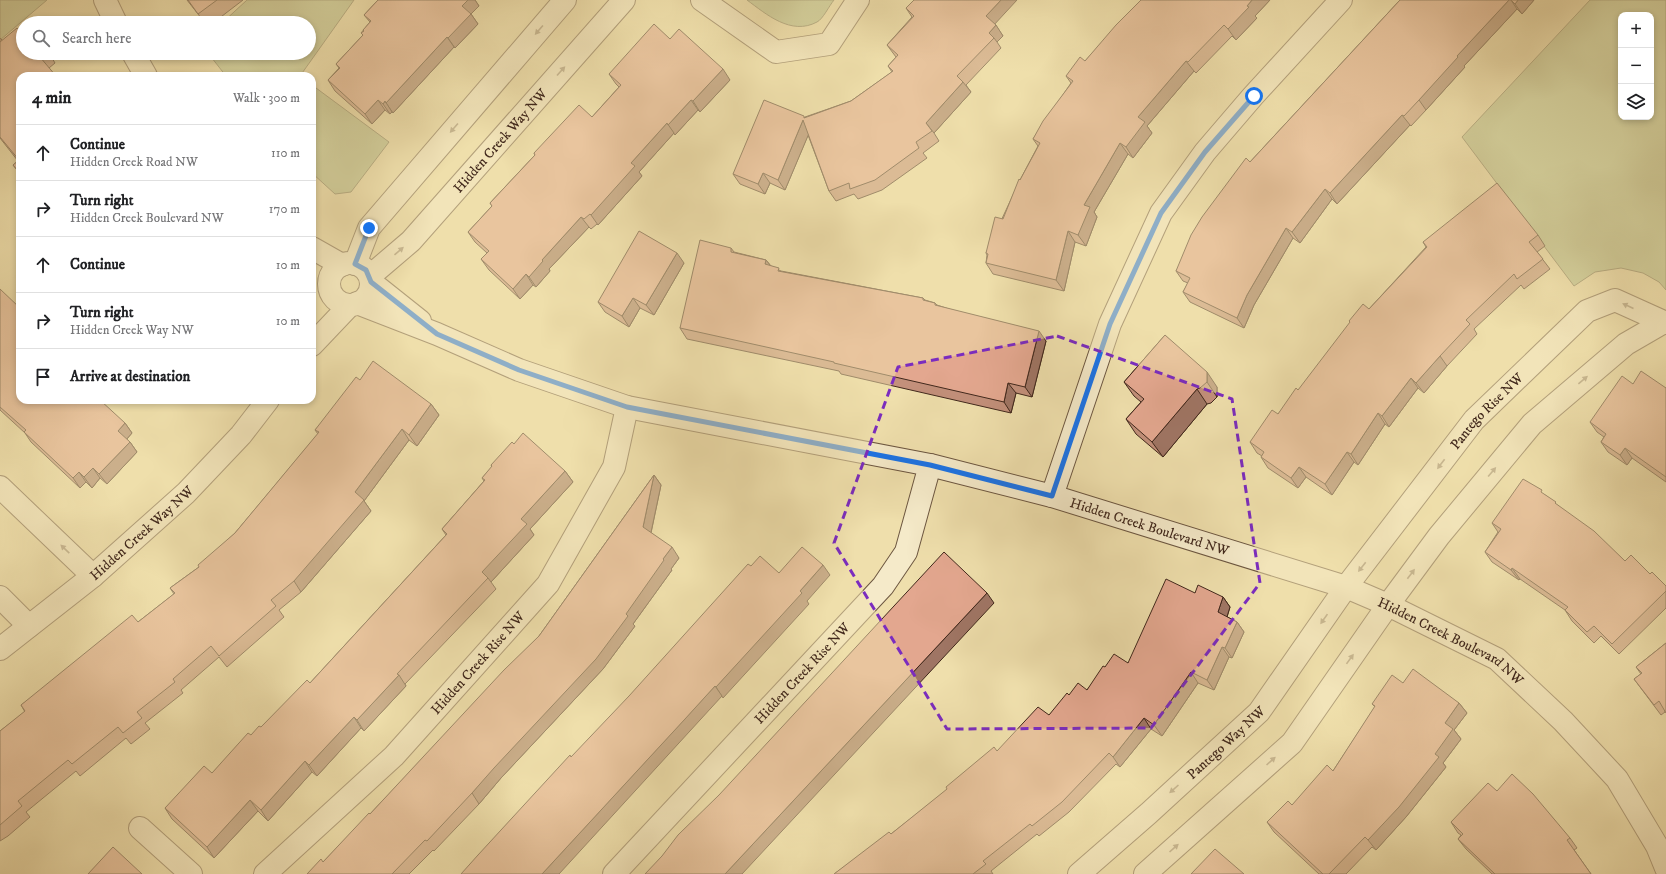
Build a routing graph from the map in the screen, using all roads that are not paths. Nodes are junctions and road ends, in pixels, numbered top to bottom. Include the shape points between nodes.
1 (105, 0) edge
2 (565, 0) edge
3 (624, 0) edge
4 (702, 0) edge
5 (858, 0) edge
6 (1342, 0) edge
7 (113, 16) edge
8 (137, 60) edge
9 (144, 72) edge
10 (316, 252) edge
11 (316, 262) edge
12 (351, 284) junction
13 (1665, 323) edge
14 (316, 329) edge
15 (316, 339) edge
16 (265, 404) edge
17 (627, 407) junction
18 (930, 465) junction
19 (0, 487) edge
20 (1052, 496) junction
21 (93, 576) junction
22 (1346, 587) junction
23 (0, 597) edge
24 (1388, 605) junction
25 (29, 626) junction
26 (0, 649) edge
27 (140, 828) dead end
28 (1666, 868) edge
29 (191, 874) edge
30 (265, 874) edge
31 (614, 874) edge
32 (1078, 874) edge
33 (1145, 874) edge

1 - 7 street
2 -> 12 street, Hidden Creek Way NW via 369,228
12 -> 3 street, Hidden Creek Way NW via 411,241
4 - 5 street via 776,52 829,44
6 - 20 street via 1205,152 1161,213 1110,324
8 - 9 street
10 - 12 street, Hidden Creek Boulevard NW
11 - 12 street, Hidden Creek Boulevard NW
12 - 14 street, Hidden Creek Way NW
12 - 15 street, Hidden Creek Way NW
12 - 17 street, Hidden Creek Boulevard NW via 437,334 519,370
13 -> 22 street, Pantego Rise NW via 1615,300 1588,311 1474,420
24 -> 13 street, Pantego Rise NW via 1439,536 1532,424 1626,344
16 - 21 street, Hidden Creek Way NW via 241,435 186,493
17 - 18 street, Hidden Creek Boulevard NW
17 - 30 street, Hidden Creek Rise NW via 614,467 548,584 394,756
18 - 20 street, Hidden Creek Boulevard NW
18 - 31 street, Hidden Creek Rise NW via 906,552 883,586
21 -> 19 street
20 - 22 street, Hidden Creek Boulevard NW
21 - 25 street, Hidden Creek Way NW
22 - 24 street, Hidden Creek Boulevard NW
22 -> 32 street, Pantego Way NW via 1259,712
23 - 25 street
24 - 28 street, Hidden Creek Boulevard NW via 1497,659 1564,721 1617,779 1657,846
33 -> 24 street via 1292,743
25 - 26 street, Hidden Creek Way NW
27 - 29 street

